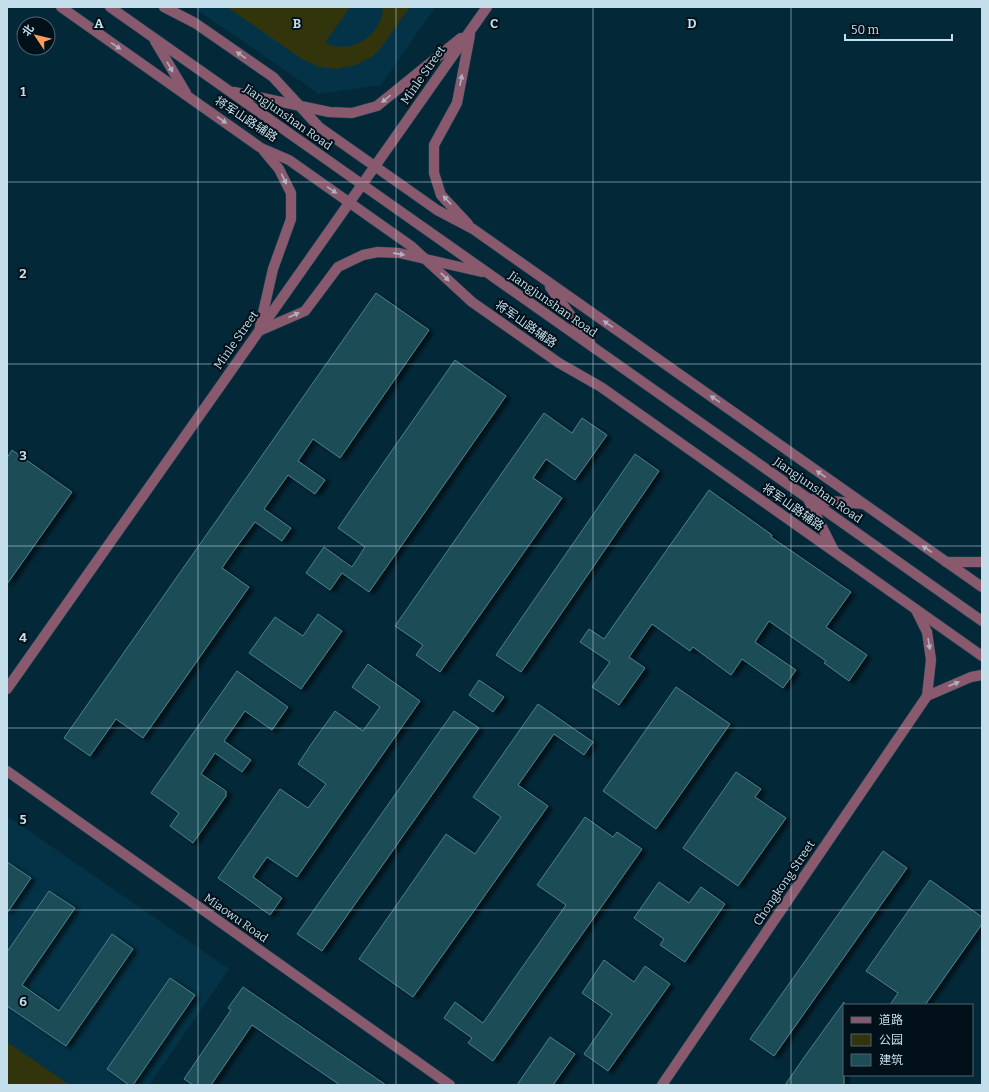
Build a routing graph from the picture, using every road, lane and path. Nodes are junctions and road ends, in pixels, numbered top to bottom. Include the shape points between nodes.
1 (61, 7) edge
2 (110, 7) edge
3 (164, 7) edge
4 (487, 7) edge
5 (471, 31) junction
6 (153, 38) junction
7 (230, 92) junction
8 (187, 96) junction
9 (299, 106) junction
10 (261, 148) junction
11 (375, 166) junction
12 (362, 185) junction
13 (350, 202) junction
14 (473, 229) junction
15 (426, 259) junction
16 (487, 273) junction
17 (545, 280) junction
18 (259, 331) junction
19 (594, 348) junction
20 (808, 499) junction
21 (863, 504) junction
22 (835, 552) junction
23 (946, 562) junction
24 (982, 562) edge
25 (982, 587) edge
26 (915, 608) junction
27 (982, 622) edge
28 (982, 656) edge
29 (982, 675) edge
30 (7, 688) edge
31 (927, 696) junction
32 (7, 771) edge
33 (450, 1085) edge
34 (662, 1085) edge

1 -> 8 street, 将军山路辅路
2 - 6 street, Jiangjunshan Road
9 -> 3 street via 273,77 196,23
4 - 5 street, Minle Street
5 -> 9 street via 377,106 352,114
5 - 11 street, Minle Street
14 -> 5 street via 441,195 434,173 434,145 457,103
6 - 7 street, Jiangjunshan Road
6 -> 8 street
7 - 9 street
7 - 12 street, Jiangjunshan Road
8 -> 10 street, 将军山路辅路
9 - 11 street via 319,127
10 -> 13 street, 将军山路辅路 via 289,160
10 -> 18 street via 279,169 291,193 291,219 273,270
11 - 12 street, Minle Street
11 - 14 street via 437,210
12 - 13 street, Minle Street
12 - 16 street, Jiangjunshan Road
13 - 15 street, 将军山路辅路
13 - 18 street, Minle Street
14 - 17 street
15 - 16 street
18 -> 15 street via 304,311 338,267 363,255 378,252
15 -> 22 street, 将军山路辅路 via 472,302 559,363 600,387
16 - 19 street, Jiangjunshan Road
17 - 19 street
21 -> 17 street
18 - 30 street, Minle Street
19 - 20 street, Jiangjunshan Road
20 - 21 street
20 - 22 street
20 - 27 street, Jiangjunshan Road
23 -> 21 street
22 - 26 street, 将军山路辅路
23 - 24 street
23 - 25 street
26 - 28 street, 将军山路辅路
26 -> 31 street, Chongkong Street via 927,632 931,660
31 -> 29 street via 971,677
31 - 34 street, Chongkong Street
32 - 33 street, Miaowu Road

